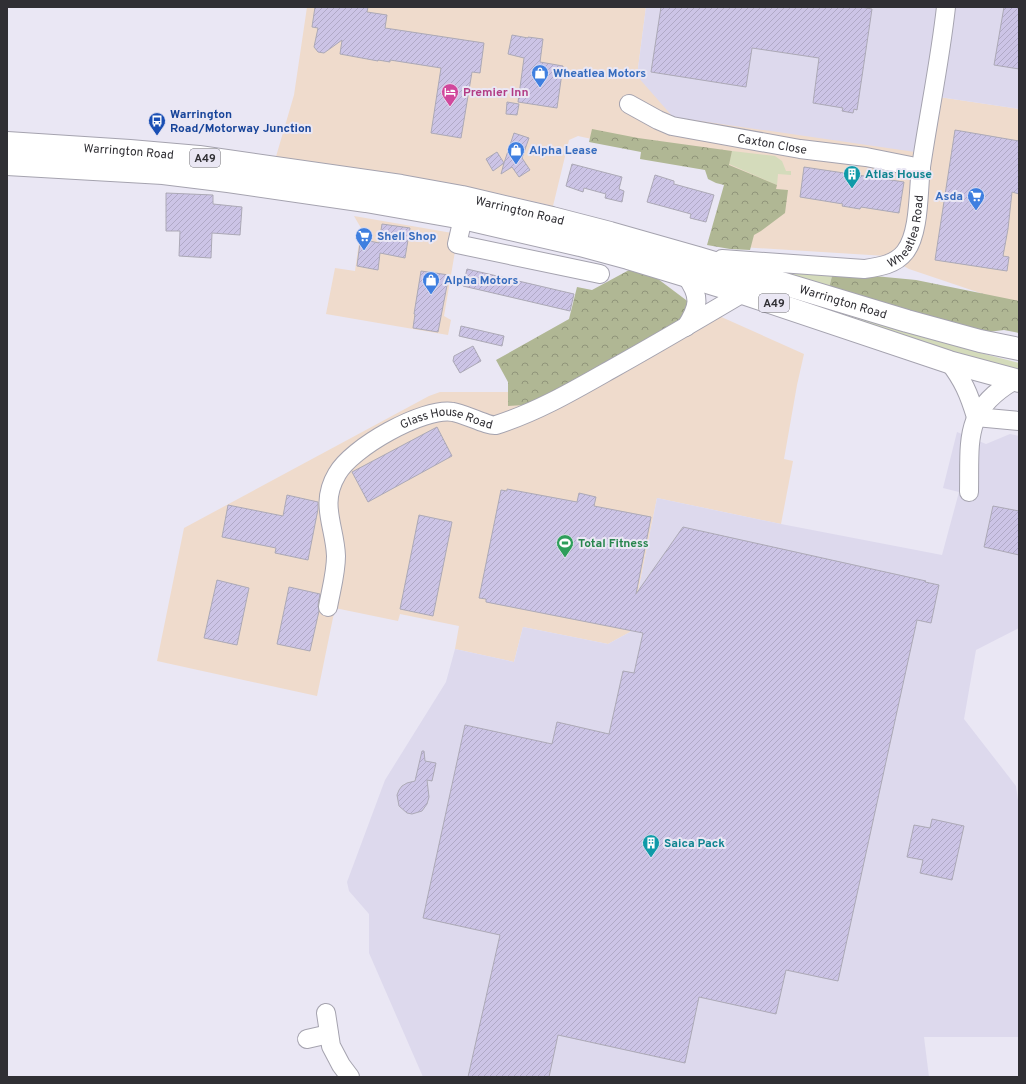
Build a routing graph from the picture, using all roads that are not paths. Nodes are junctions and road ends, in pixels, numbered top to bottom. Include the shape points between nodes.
1 (946, 7) edge
2 (629, 104) dead end
3 (7, 143) edge
4 (7, 164) edge
5 (921, 168) junction
6 (463, 218) junction
7 (698, 258) junction
8 (686, 276) junction
9 (589, 277) dead end
10 (744, 293) junction
11 (686, 327) junction
12 (1019, 339) edge
13 (980, 341) junction
14 (1019, 350) edge
15 (949, 362) junction
16 (1017, 381) edge
17 (976, 417) junction
18 (1019, 421) edge
19 (969, 492) dead end
20 (328, 607) dead end
21 (326, 1013) dead end
22 (329, 1034) junction
23 (307, 1039) dead end
24 (350, 1077) edge

1 - 5 street, Wheatlea Road
2 - 5 street, Caxton Close via 672,126
3 - 7 highway, Warrington Road / A49 via 199,157 416,189 552,218
4 - 6 highway, Warrington Road / A49 via 163,173 366,201
5 - 7 street, Wheatlea Road via 916,221 910,243 898,259 888,264 864,269
6 - 8 highway, Warrington Road / A49 via 580,245
6 - 9 street via 457,244
7 - 13 highway, Warrington Road / A49
8 - 10 highway, Warrington Road / A49
8 - 11 street via 694,287 697,298 693,316
10 - 11 street, Glass House Road
10 - 15 highway, Warrington Road / A49
11 - 20 street, Glass House Road via 535,411 494,426 452,412 440,412 424,416 356,452 337,472 329,496 336,568
12 - 13 street
13 - 14 highway, Warrington Road / A49
15 - 16 highway, Warrington Road / A49
15 - 17 street via 967,389
16 - 17 street, Warrington Road via 992,396
17 - 18 street
17 - 19 street via 970,442
21 - 22 street
22 - 23 street
22 - 24 street via 331,1046

